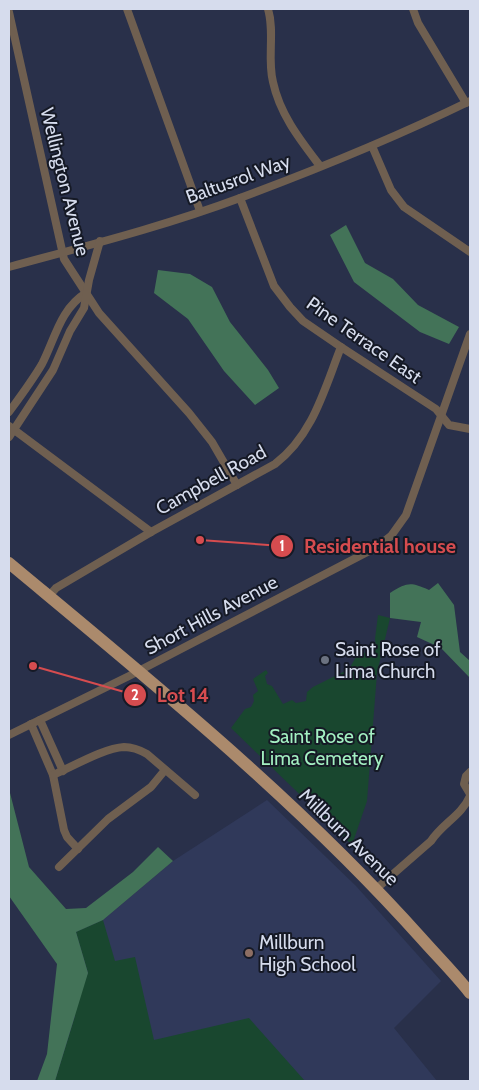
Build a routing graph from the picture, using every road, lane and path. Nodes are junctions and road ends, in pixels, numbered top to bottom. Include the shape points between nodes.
1 (127, 9) edge
2 (268, 9) edge
3 (413, 9) edge
4 (9, 12) edge
5 (468, 102) edge
6 (372, 146) junction
7 (320, 166) junction
8 (240, 198) junction
9 (200, 212) junction
10 (100, 241) junction
11 (62, 252) junction
12 (470, 252) edge
13 (9, 267) edge
14 (86, 293) junction
15 (470, 334) edge
16 (341, 348) junction
17 (9, 412) edge
18 (442, 416) junction
19 (11, 428) edge
20 (470, 429) edge
21 (9, 437) edge
22 (238, 485) junction
23 (151, 532) junction
24 (9, 563) edge
25 (49, 596) junction
26 (139, 671) junction
27 (40, 720) junction
28 (31, 724) junction
29 (9, 735) edge
30 (165, 770) junction
31 (64, 771) junction
32 (470, 772) edge
33 (53, 775) junction
34 (195, 795) dead end
35 (470, 795) edge
36 (78, 849) junction
37 (59, 867) dead end
38 (376, 889) junction
39 (470, 993) edge

1 - 9 street
2 - 7 street via 272,82 293,131
3 - 5 street via 418,23
4 - 11 street, Wellington Avenue
5 - 6 street, Baltusrol Way
6 - 7 street, Baltusrol Way
6 - 12 street via 391,190 404,208
7 - 8 street, Baltusrol Way
8 - 9 street, Baltusrol Way
8 - 16 street, Pine Terrace East via 274,286 303,321
9 - 10 street, Baltusrol Way
10 - 11 street, Baltusrol Way
10 - 14 street
11 - 13 street, Baltusrol Way
11 - 14 street, Wellington Avenue
14 - 17 street via 74,301 41,364
14 - 19 street via 84,308 53,370
14 - 22 street, Wellington Avenue via 99,313 212,442
15 - 18 street, Short Hills Avenue
16 - 18 street, Pine Terrace East
16 - 22 street, Campbell Road via 312,420 298,442 275,464
18 - 20 street, Pine Terrace East via 449,425
18 - 26 street, Short Hills Avenue via 406,515 392,536 377,547
19 - 21 street
19 - 23 street
22 - 23 street, Campbell Road
23 - 25 street, Campbell Road via 56,588
24 - 25 main road, Millburn Avenue
25 - 26 main road, Millburn Avenue
26 - 27 street, Short Hills Avenue
26 - 38 main road, Millburn Avenue via 266,783
27 - 28 street, Short Hills Avenue
27 - 31 street
28 - 29 street, Short Hills Avenue
28 - 33 street
30 - 31 street via 147,754 125,747 107,751
30 - 34 street
30 - 36 street via 146,791 116,812
31 - 33 street
32 - 35 street via 464,784
33 - 36 street via 64,830
35 - 38 street via 467,803 431,841
36 - 37 street
38 - 39 main road, Millburn Avenue

